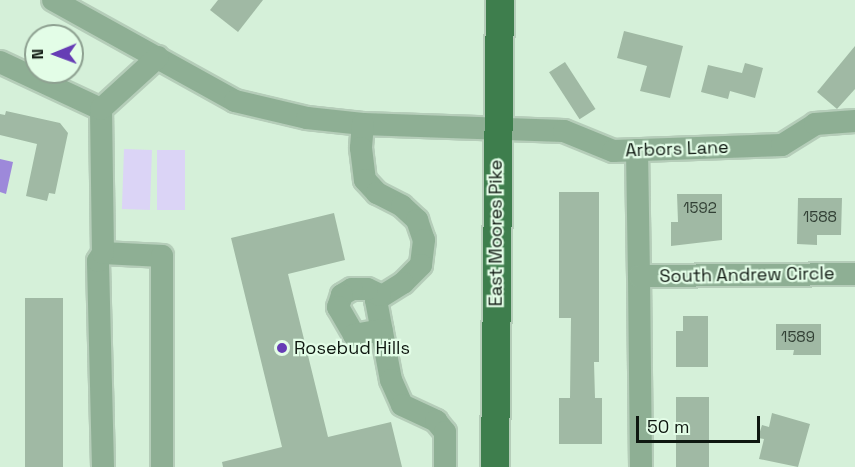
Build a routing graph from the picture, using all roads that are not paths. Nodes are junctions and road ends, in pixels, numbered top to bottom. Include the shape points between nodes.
1 (53, 0) edge
2 (500, 0) edge
3 (158, 57) junction
4 (0, 62) edge
5 (101, 108) junction
6 (855, 121) edge
7 (363, 124) junction
8 (497, 127) junction
9 (637, 150) junction
10 (103, 253) junction
11 (855, 274) edge
12 (639, 276) junction
13 (380, 295) junction
14 (382, 330) junction
15 (103, 467) edge
16 (162, 467) edge
17 (445, 467) edge
18 (495, 467) edge
19 (641, 467) edge

1 - 3 street, Arbors Lane
2 - 8 main road, East Moores Pike
3 - 5 street
3 - 7 street, Arbors Lane via 235,101 307,118
4 - 5 street
5 - 10 street
6 - 9 street, Arbors Lane via 815,124 782,145
7 - 8 street, Arbors Lane
7 - 13 street via 364,180 417,220 424,240 421,265 403,283
8 - 9 street, Arbors Lane via 564,131 613,151
8 - 18 main road, East Moores Pike
9 - 12 street, South Andrew Circle
10 - 15 street via 98,261
10 - 16 street via 162,256
11 - 12 street, South Andrew Circle
12 - 19 street, South Andrew Circle
13 - 14 street via 376,300
13 - 14 street via 367,289 352,289 342,295 338,307 354,335
14 - 17 street via 391,380 402,405 436,421 445,432

